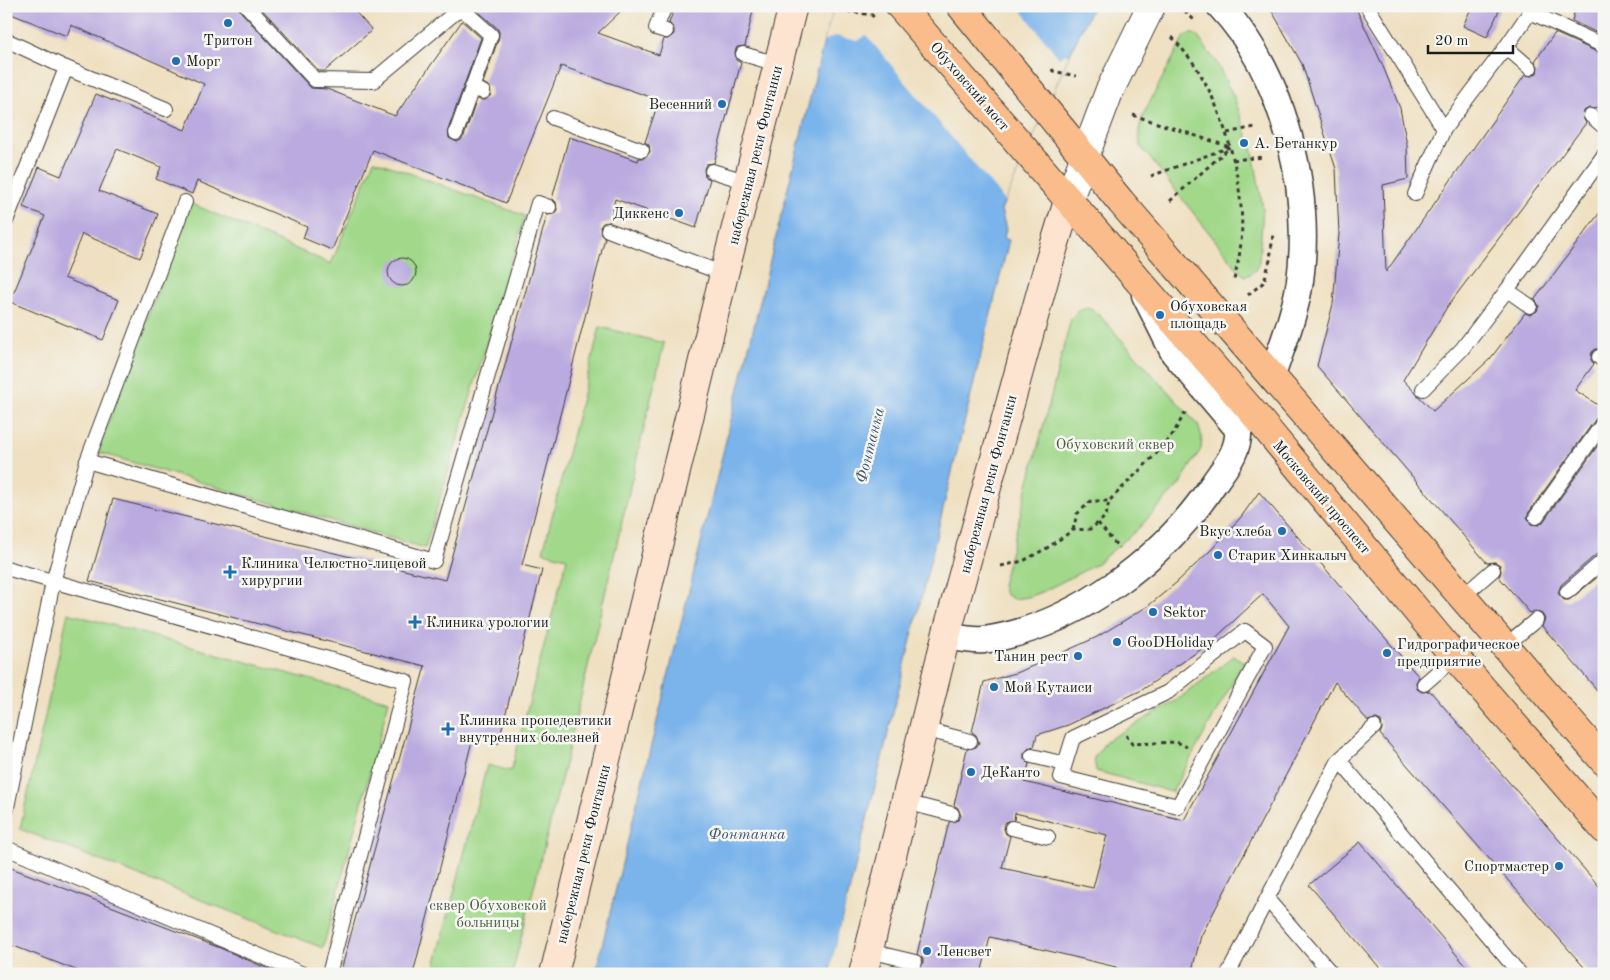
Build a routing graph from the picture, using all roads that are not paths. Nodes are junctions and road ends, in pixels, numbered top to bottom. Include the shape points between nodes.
1 (247, 6) edge
2 (665, 6) edge
3 (793, 6) edge
4 (900, 6) edge
5 (960, 6) edge
6 (1151, 6) edge
7 (1220, 6) edge
8 (1367, 6) edge
9 (462, 7) edge
10 (1532, 9) edge
11 (666, 31) dead end
12 (6, 40) edge
13 (1604, 46) edge
14 (1506, 47) junction
15 (743, 54) dead end
16 (777, 64) junction
17 (66, 68) junction
18 (1530, 68) dead end
19 (166, 109) dead end
20 (1591, 116) dead end
21 (553, 118) dead end
22 (1604, 127) edge
23 (1444, 129) junction
24 (456, 133) dead end
25 (642, 150) dead end
26 (1604, 156) edge
27 (1084, 157) junction
28 (1039, 166) joint
29 (712, 171) dead end
30 (748, 182) junction
31 (1415, 194) dead end
32 (1068, 201) junction
33 (185, 202) dead end
34 (549, 208) dead end
35 (6, 220) edge
36 (608, 230) dead end
37 (724, 274) junction
38 (1136, 279) junction
39 (1507, 290) junction
40 (1530, 306) dead end
41 (1272, 375) junction
42 (1423, 389) dead end
43 (1604, 422) edge
44 (87, 461) junction
45 (1536, 517) dead end
46 (1604, 560) edge
47 (6, 568) edge
48 (1493, 570) dead end
49 (53, 582) junction
50 (1567, 592) dead end
51 (1462, 596) junction
52 (1536, 620) dead end
53 (946, 636) junction
54 (1505, 646) junction
55 (1455, 657) junction
56 (1424, 684) dead end
57 (1374, 727) dead end
58 (923, 729) junction
59 (970, 741) dead end
60 (1032, 756) dead end
61 (1338, 760) junction
62 (1604, 761) edge
63 (1065, 764) junction
64 (905, 802) junction
65 (6, 812) edge
66 (952, 814) dead end
67 (1012, 828) dead end
68 (1604, 829) edge
69 (1048, 837) dead end
70 (6, 848) edge
71 (1267, 899) junction
72 (866, 962) edge
73 (915, 962) dead end
74 (303, 974) edge
75 (329, 974) edge
76 (554, 974) edge
77 (1228, 974) edge
78 (1332, 974) edge
79 (1520, 974) edge

1 - 9 lane via 315,80 373,81
2 - 11 lane via 656,28
3 - 16 main road, набережная реки Фонтанки
4 - 28 main road, Обуховский мост
5 - 27 main road
6 - 27 street, набережная реки Фонтанки via 1109,92
7 - 41 street via 1258,59 1272,88 1293,153 1300,198 1304,236 1300,281 1293,315
8 - 23 lane
9 - 24 lane via 491,34 478,90
10 - 13 lane
10 - 14 lane
12 - 17 lane
14 - 18 lane
14 - 23 lane
15 - 16 lane
16 - 30 main road, набережная реки Фонтанки
17 - 19 lane
17 - 35 lane
20 - 22 lane
21 - 25 lane
23 - 31 lane
26 - 39 lane
27 - 32 street, набережная реки Фонтанки
27 - 41 main road
28 - 32 main road, Московский проспект
29 - 30 lane
30 - 37 main road, набережная реки Фонтанки
32 - 38 main road, Московский проспект
32 - 53 main road, набережная реки Фонтанки
33 - 44 lane
34 - 44 lane via 538,203 434,561
36 - 37 lane
37 - 76 main road, набережная реки Фонтанки
38 - 53 street via 1174,353 1238,429 1234,454 1189,517 1109,589 1055,619 1030,628 982,640
38 - 55 main road, Московский проспект via 1255,415
39 - 40 lane
39 - 42 lane via 1462,348
41 - 51 main road
43 - 45 lane
44 - 49 lane
46 - 50 lane
47 - 49 lane
48 - 51 lane
49 - 65 lane
49 - 75 lane via 406,680
51 - 54 main road
52 - 54 lane
53 - 58 main road, набережная реки Фонтанки
54 - 62 main road
55 - 56 lane
55 - 68 main road, Московский проспект
57 - 61 lane
58 - 59 lane
58 - 64 main road, набережная реки Фонтанки
60 - 63 lane
61 - 71 lane
61 - 79 lane
63 - 63 lane via 1061,777 1178,806 1266,646 1245,631 1168,692 1073,738
64 - 66 lane
64 - 72 main road, набережная реки Фонтанки
67 - 69 lane
70 - 74 lane
71 - 77 lane
71 - 78 lane
72 - 73 lane

